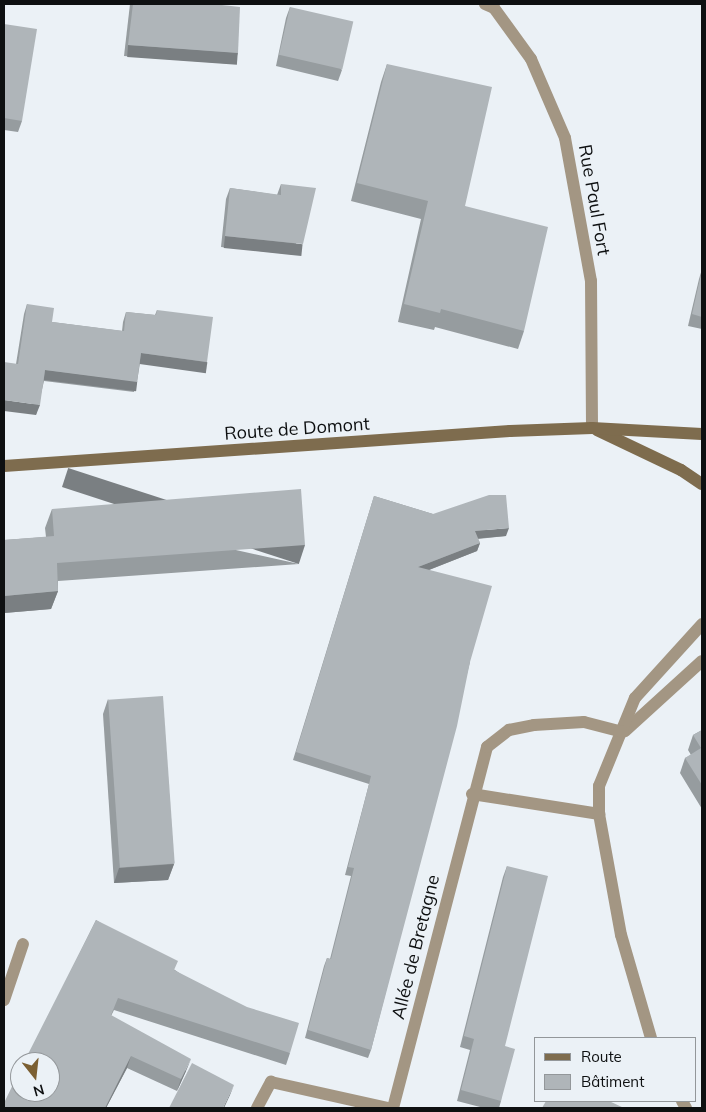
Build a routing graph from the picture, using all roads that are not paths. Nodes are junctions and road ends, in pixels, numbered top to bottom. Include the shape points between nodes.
1 (484, 4) edge
2 (592, 428) junction
3 (702, 434) edge
4 (4, 466) edge
5 (702, 484) edge
6 (702, 624) edge
7 (702, 661) edge
8 (623, 732) junction
9 (472, 794) junction
10 (599, 814) junction
11 (23, 944) dead end
12 (4, 1000) edge
13 (651, 1037) edge
14 (257, 1108) edge
15 (387, 1108) edge
16 (393, 1108) edge

1 - 2 street, Rue Paul Fort via 494,8 531,59 565,138 591,282
2 - 3 main road, Route de Domont
2 - 4 main road, Route de Domont
2 - 5 main road, Route de Domont via 681,470
6 - 8 street via 635,698
7 - 8 street
8 - 9 street, Allée de Bretagne via 584,722 509,730 486,747
8 - 10 street via 599,786
9 - 10 street
9 - 16 street, Allée de Bretagne
10 - 13 street via 621,935
11 - 12 street
14 - 15 street via 271,1082

